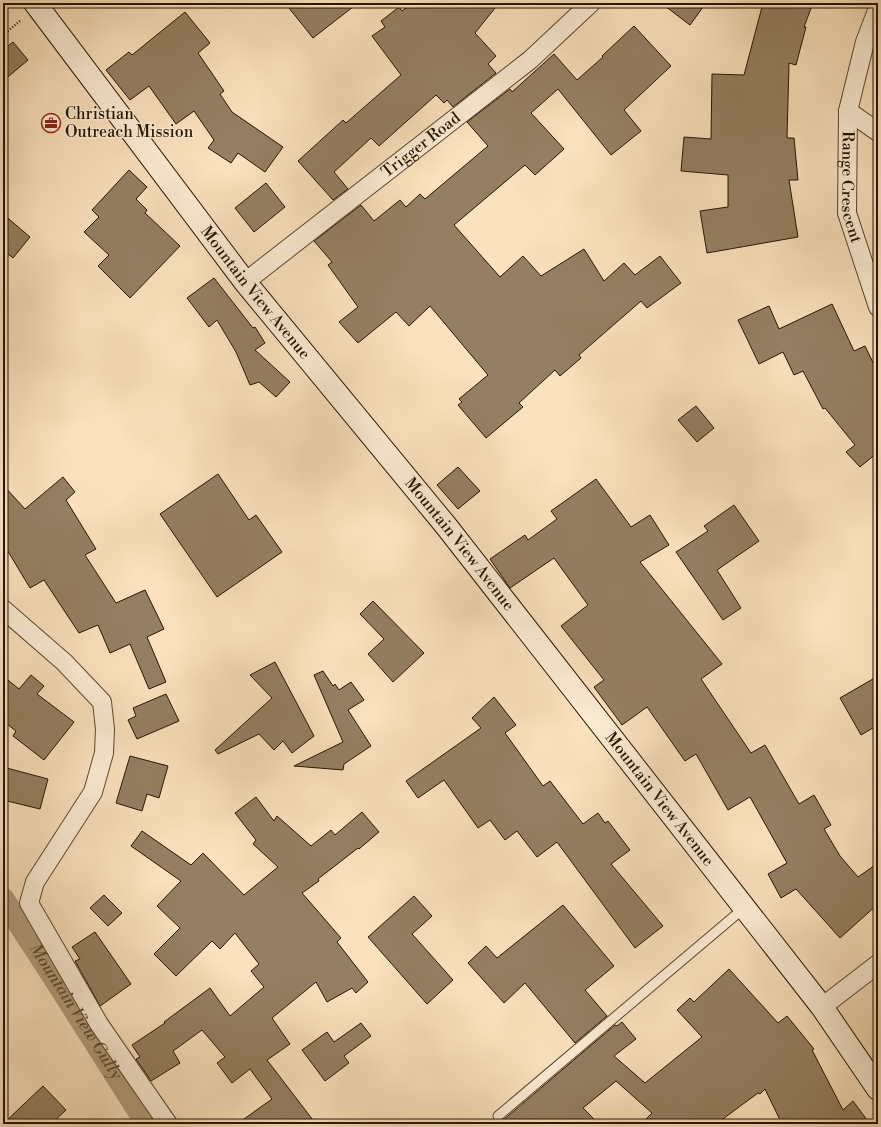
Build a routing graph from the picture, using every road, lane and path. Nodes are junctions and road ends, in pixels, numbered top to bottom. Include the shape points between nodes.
1 (35, 3) edge
2 (592, 3) edge
3 (878, 8) edge
4 (848, 111) junction
5 (878, 132) edge
6 (245, 282) junction
7 (878, 307) edge
8 (3, 609) edge
9 (744, 908) junction
10 (878, 964) edge
11 (822, 1007) junction
12 (878, 1089) edge
13 (498, 1116) dead end
14 (168, 1124) edge

1 - 6 main road, Mountain View Avenue
2 - 6 street, Trigger Road via 530,60
3 - 4 street, Range Crescent via 865,42
4 - 5 street, Range Crescent
4 - 7 street, Range Crescent via 847,213
6 - 9 main road, Mountain View Avenue via 447,527
8 - 14 street via 64,662 102,702 104,753 93,792 35,882 29,903 99,1024
9 - 11 main road, Mountain View Avenue
9 - 13 lane
10 - 11 street
11 - 12 main road, Mountain View Avenue

